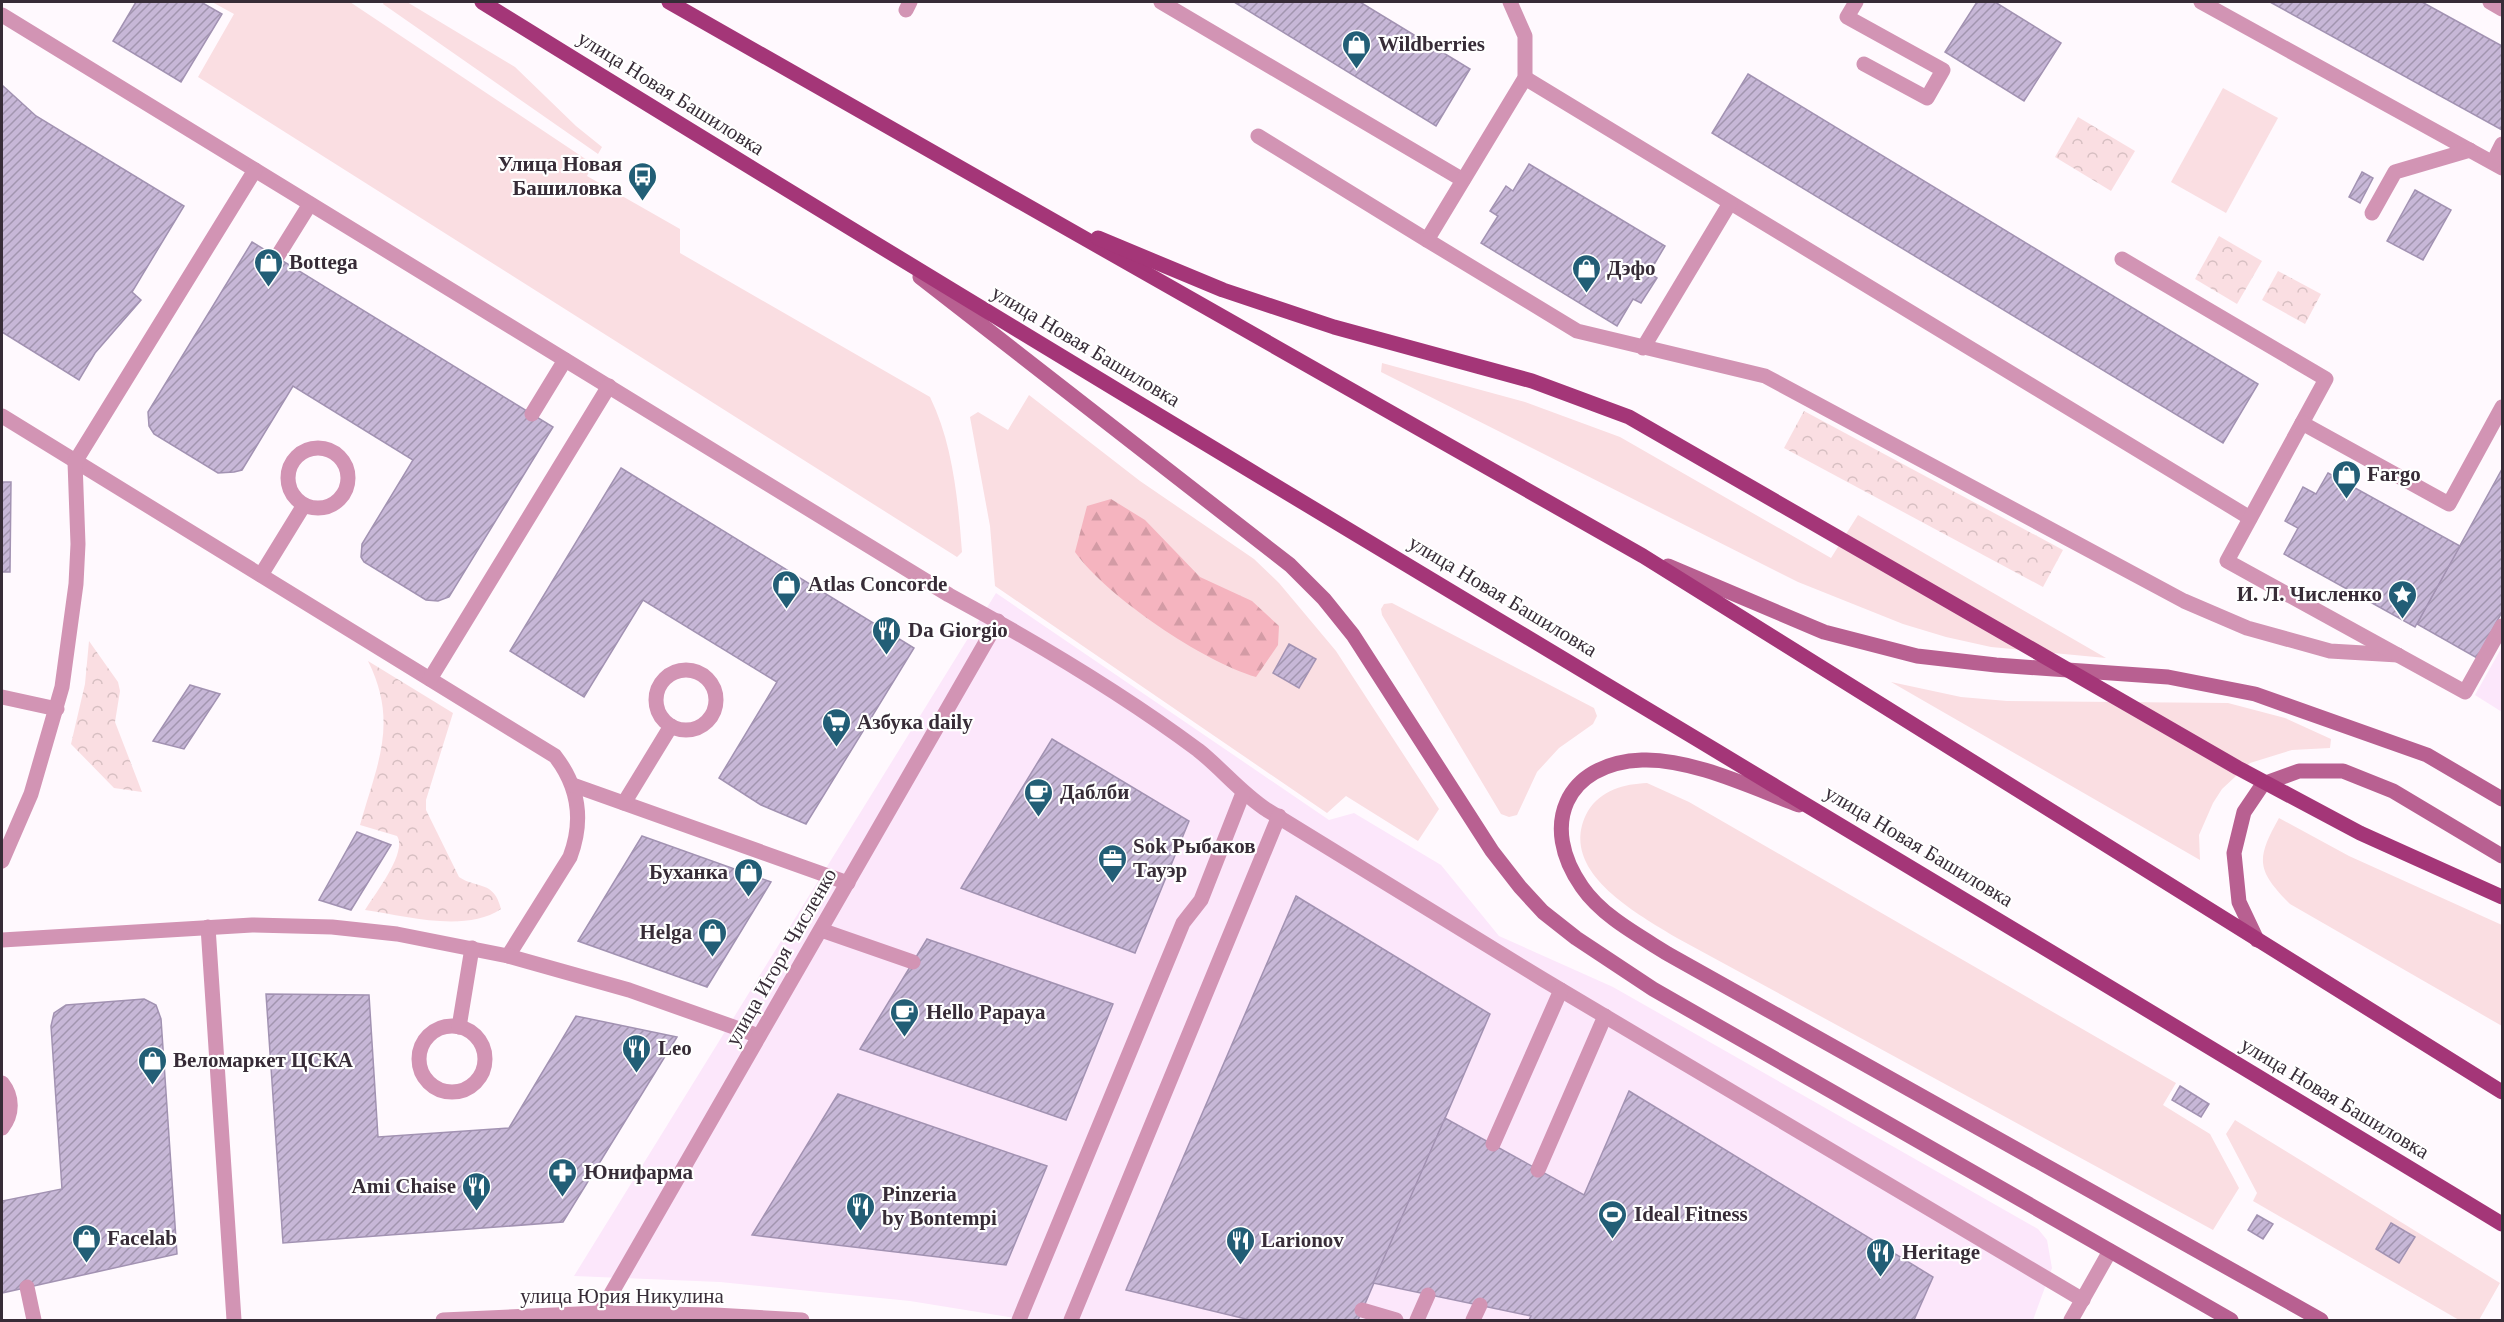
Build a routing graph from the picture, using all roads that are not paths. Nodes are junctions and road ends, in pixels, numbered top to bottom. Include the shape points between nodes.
1 (482, 2) edge
2 (669, 2) edge
3 (1161, 2) edge
4 (1510, 2) edge
5 (1856, 2) edge
6 (2201, 2) edge
7 (2490, 2) edge
8 (2502, 9) edge
9 (2, 15) edge
10 (1864, 64) dead end
11 (1524, 78) junction
12 (1258, 136) dead end
13 (2502, 144) edge
14 (2470, 150) junction
15 (2498, 165) edge
16 (255, 170) junction
17 (1463, 180) junction
18 (1730, 203) junction
19 (310, 204) junction
20 (1031, 210) junction
21 (2372, 213) dead end
22 (1427, 240) junction
23 (887, 251) junction
24 (277, 257) dead end
25 (2122, 259) dead end
26 (1643, 348) junction
27 (565, 360) junction
28 (609, 386) junction
29 (2502, 407) edge
30 (532, 414) dead end
31 (2, 416) edge
32 (2302, 423) junction
33 (75, 462) junction
34 (304, 505) junction
35 (2250, 518) junction
36 (1643, 556) junction
37 (261, 575) junction
38 (998, 621) junction
39 (2502, 626) edge
40 (2398, 655) junction
41 (430, 679) junction
42 (2, 697) edge
43 (57, 709) junction
44 (671, 726) junction
45 (573, 785) junction
46 (1243, 793) junction
47 (2502, 799) edge
48 (624, 803) junction
49 (1279, 816) junction
50 (1835, 819) junction
51 (2502, 856) edge
52 (2, 861) edge
53 (848, 883) junction
54 (2502, 897) edge
55 (208, 927) junction
56 (821, 930) junction
57 (2, 940) edge
58 (2257, 940) junction
59 (472, 948) junction
60 (508, 956) junction
61 (913, 962) dead end
62 (1561, 990) junction
63 (1605, 1016) junction
64 (459, 1027) junction
65 (759, 1036) junction
66 (2, 1083) edge
67 (2502, 1092) edge
68 (2, 1128) edge
69 (1493, 1144) dead end
70 (1538, 1170) dead end
71 (2502, 1224) edge
72 (2110, 1251) junction
73 (27, 1287) dead end
74 (1428, 1294) dead end
75 (2083, 1300) junction
76 (1480, 1305) dead end
77 (1362, 1310) dead end
78 (600, 1313) junction
79 (34, 1320) edge
80 (234, 1320) edge
81 (443, 1320) edge
82 (802, 1320) edge
83 (1019, 1320) edge
84 (1071, 1320) edge
85 (1396, 1320) edge
86 (1417, 1320) edge
87 (1473, 1320) edge
88 (2072, 1320) edge
89 (2231, 1320) edge
90 (2321, 1320) edge

1 - 23 main road, улица Новая Башиловка
2 - 20 main road
3 - 17 street
4 - 11 street via 1525,36
5 - 10 street via 1847,17 1943,69 1927,98
6 - 14 street
7 - 8 street
9 - 16 street
11 - 17 street
11 - 18 street
12 - 22 street
13 - 15 street
14 - 15 street
14 - 21 street via 2395,172
16 - 19 street
16 - 33 street
17 - 22 street
18 - 26 street
18 - 35 street
19 - 24 street
19 - 27 street
20 - 36 main road
20 - 54 main road via 1223,290 1334,327 1532,381 1629,417 2238,768 2360,833
22 - 26 street via 1577,331
23 - 50 main road, улица Новая Башиловка
23 - 72 main road via 1263,542 1324,599 1353,635 1492,851 1543,912 1653,989
25 - 32 street via 2326,379
26 - 40 street via 1764,376 2184,601 2247,628 2330,651
27 - 28 street
27 - 30 street
28 - 38 street via 949,595
28 - 41 street
29 - 32 street via 2449,504
31 - 33 street
32 - 35 street
33 - 37 street
33 - 43 street via 76,584
34 - 34 street via 288,482 291,465 310,448 335,453 348,472 343,495 321,508
34 - 37 street
35 - 40 street via 2227,561
36 - 47 main road via 1824,632 1917,656 2168,677 2255,694 2427,755
36 - 58 main road
37 - 41 street
38 - 46 street via 1192,747
38 - 53 street, улица Игоря Численко
39 - 40 street via 2465,692
41 - 45 street via 555,756
42 - 43 street
43 - 52 street via 31,794
44 - 44 street via 658,712 656,693 674,671 694,670 714,688 713,713 690,730
44 - 48 street
45 - 48 street
45 - 60 street via 578,808 576,841 570,857
46 - 49 street
46 - 83 street via 1201,900 1183,923
48 - 53 street
49 - 62 street
49 - 84 street
50 - 71 main road, улица Новая Башиловка
50 - 90 main road via 1707,770 1644,760 1614,764 1589,774 1568,795 1561,822 1563,855 1582,888 1614,919 1641,936
51 - 58 main road via 2393,791 2343,771 2299,771 2263,784 2244,812 2234,853 2239,902
53 - 56 street, улица Игоря Численко
55 - 57 street
55 - 59 street via 363,930
55 - 80 street
56 - 61 street
56 - 65 street, улица Игоря Численко
58 - 67 main road
59 - 60 street
59 - 64 street
60 - 65 street via 629,990
62 - 63 street
62 - 69 street
63 - 70 street
63 - 75 street
64 - 64 street via 478,1040 484,1062 469,1087 447,1091 433,1086 423,1075 420,1051 435,1031
65 - 78 street, улица Игоря Численко
66 - 68 street via 11,1102
72 - 75 street
72 - 89 main road
73 - 79 street
74 - 86 street
75 - 88 street
76 - 87 street
77 - 85 street
78 - 81 street, улица Юрия Никулина
78 - 82 street, улица Юрия Никулина

